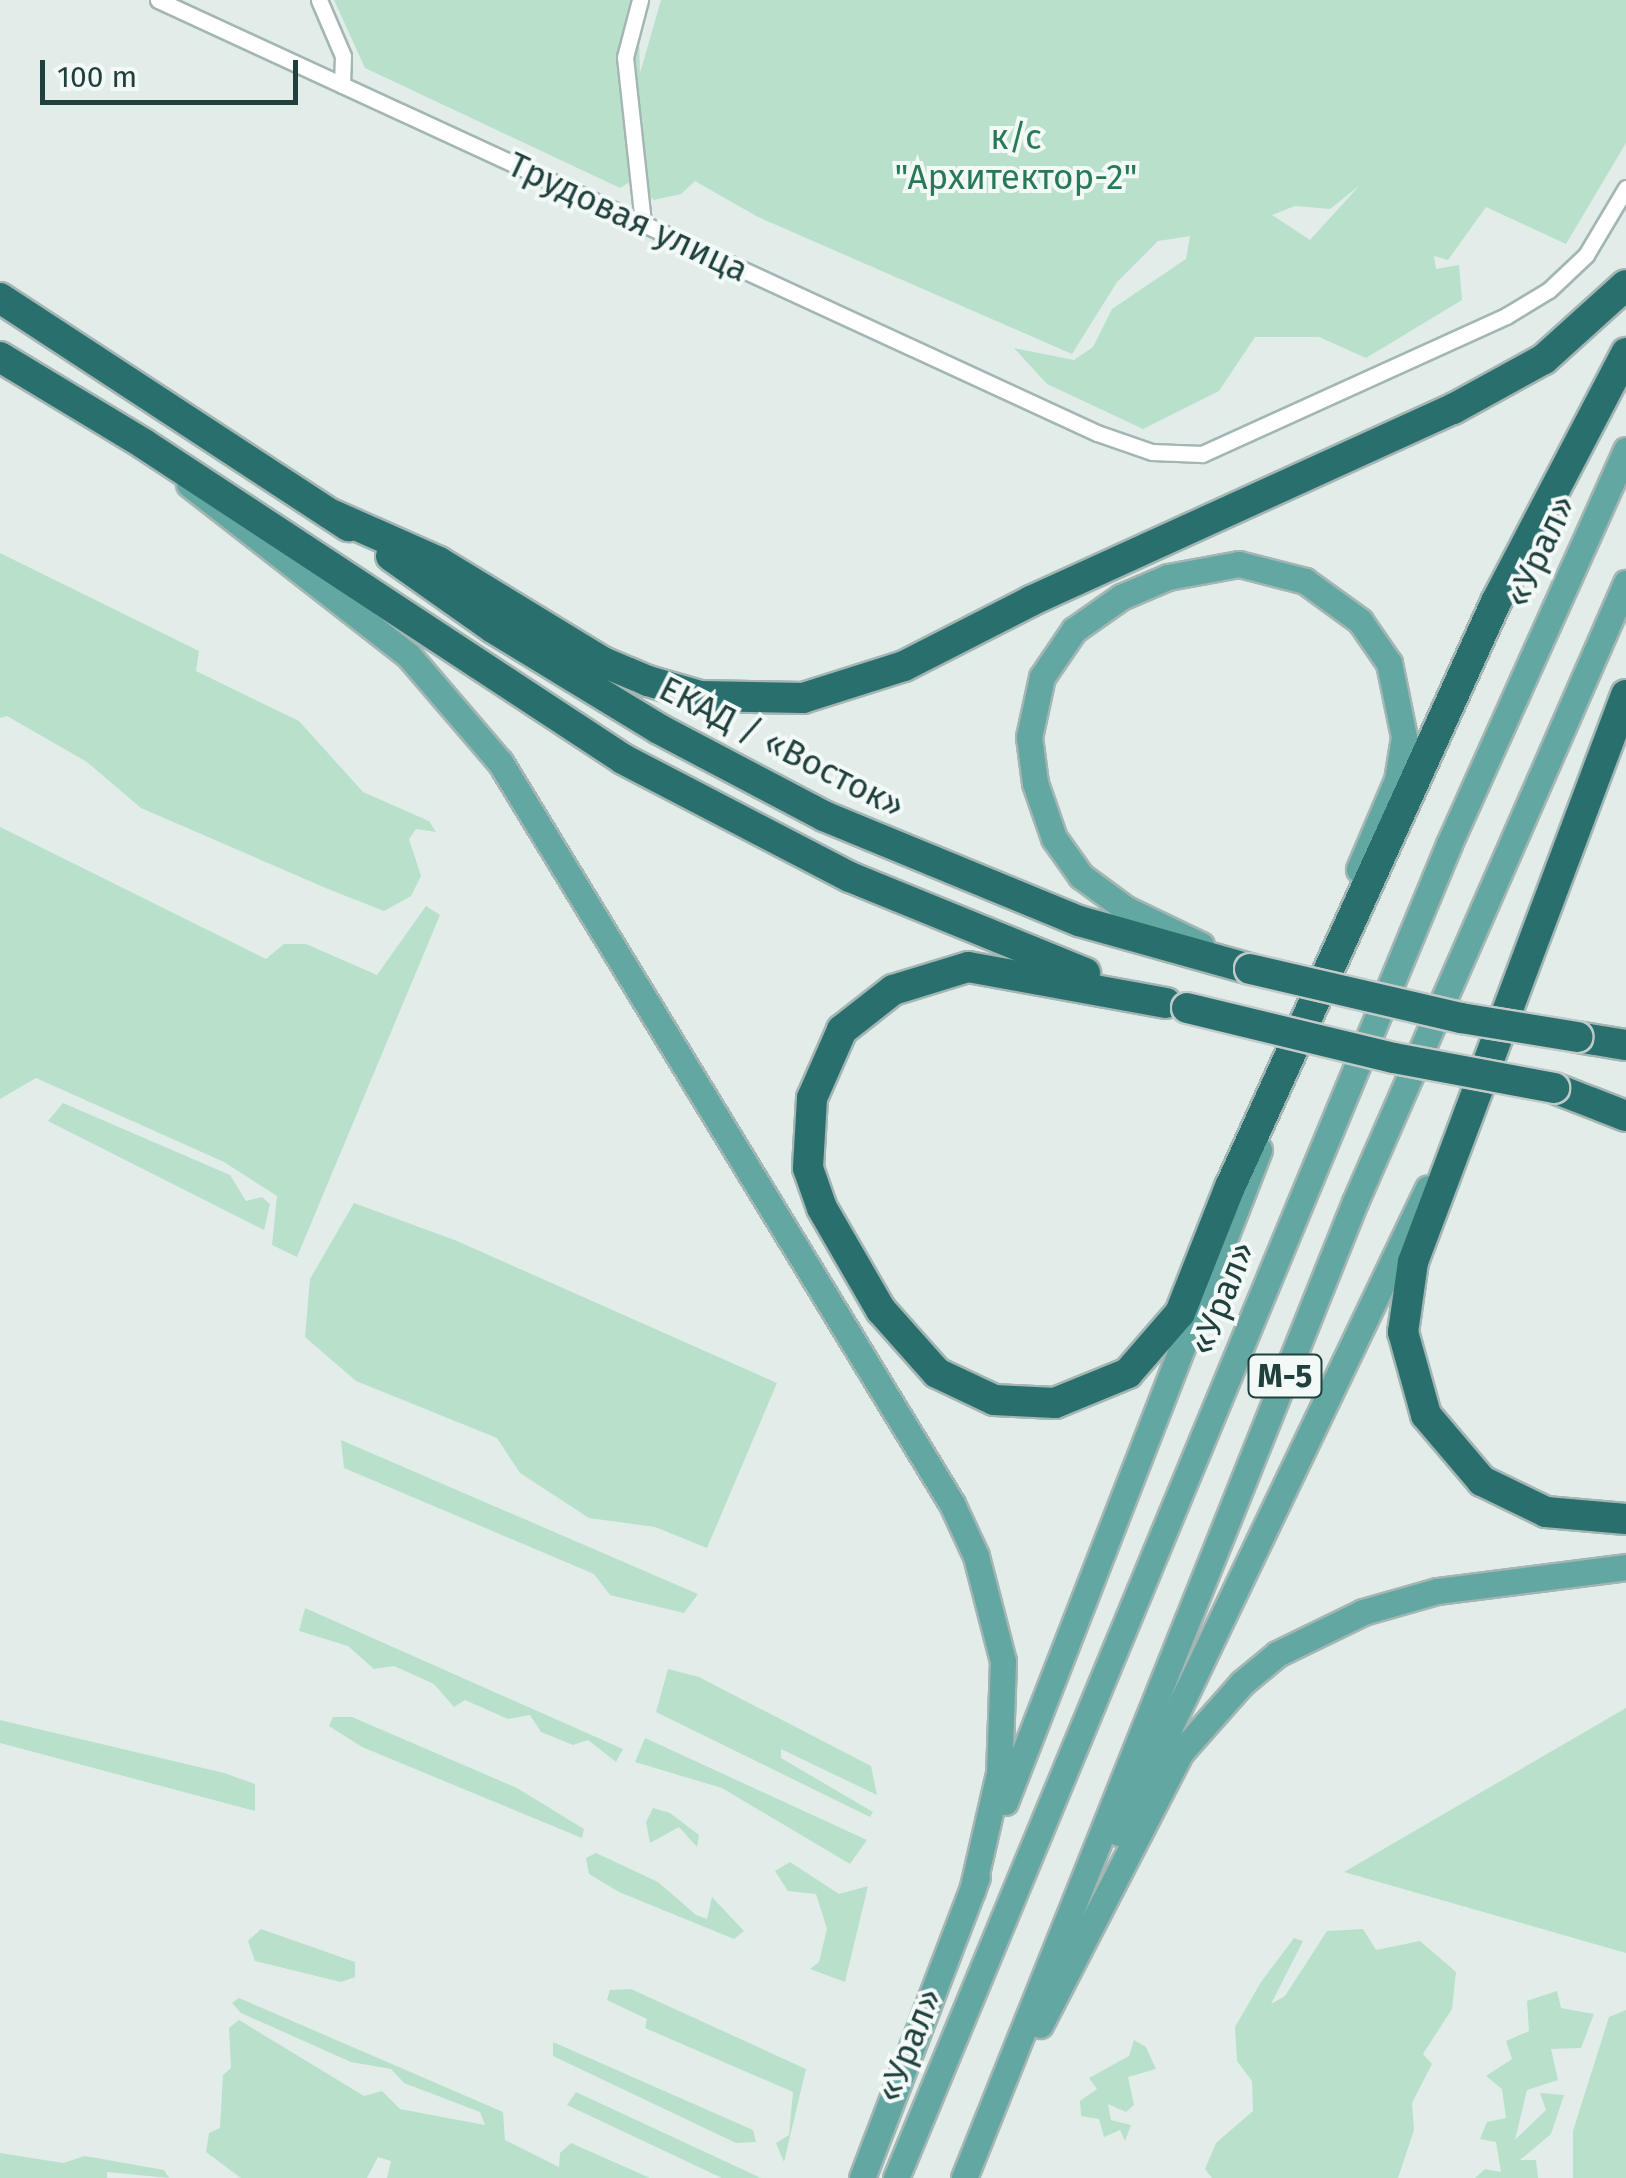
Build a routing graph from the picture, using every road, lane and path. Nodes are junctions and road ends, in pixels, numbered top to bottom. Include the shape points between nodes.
1 (158, 0) edge
2 (319, 0) edge
3 (640, 0) edge
4 (342, 85) junction
5 (1626, 188) edge
6 (642, 224) junction
7 (1626, 286) edge
8 (0, 298) edge
9 (1626, 353) edge
10 (0, 357) edge
11 (1626, 450) edge
12 (158, 452) junction
13 (333, 515) junction
14 (1626, 582) edge
15 (1626, 694) edge
16 (1626, 720) edge
17 (1600, 775) junction
18 (1250, 970) junction
19 (1177, 1006) junction
20 (1306, 1019) junction
21 (1620, 1043) edge
22 (1488, 1063) junction
23 (1278, 1088) junction
24 (1554, 1088) junction
25 (1626, 1097) edge
26 (1626, 1116) edge
27 (1626, 1518) edge
28 (1626, 1567) edge
29 (972, 1892) junction
30 (1026, 2051) junction
31 (862, 2178) edge
32 (896, 2178) edge
33 (964, 2178) edge
34 (973, 2178) edge

1 - 4 street, Трудовая улица
2 - 4 street via 343,56
3 - 6 street via 624,58
4 - 6 street, Трудовая улица
5 - 6 street, Трудовая улица via 1586,255 1549,290 1402,366 1202,454 1152,452 1098,434
7 - 13 highway via 1560,348 1453,409 1048,593 904,666 803,698 700,696 648,680 603,662 439,562
8 - 13 highway, ЕКАД / «Восток»
9 - 20 highway via 1496,602
10 - 12 highway
11 - 32 main road, «Урал» / М-5 via 1500,722
12 - 19 highway via 623,760 850,877
12 - 29 main road via 217,512 409,656 500,762 952,1504 976,1556 1003,1660 998,1773
13 - 18 highway, ЕКАД / «Восток» via 493,628 658,729 824,816 1044,908
14 - 33 main road, М-5 via 1355,1202
15 - 17 highway
16 - 17 main road
17 - 22 highway
18 - 20 main road via 1126,909 1081,876 1042,812 1029,737 1042,677 1056,651 1094,613 1168,577 1238,564 1305,581 1360,621 1383,652 1401,697 1397,780 1326,948
18 - 21 highway, ЕКАД / «Восток», bridge via 1442,1014
19 - 23 highway via 968,967 893,990 842,1030 812,1098 808,1168 822,1208 881,1310 937,1373 994,1400 1029,1404 1077,1398 1128,1373 1180,1312
19 - 24 highway, bridge
20 - 23 highway
22 - 27 highway via 1404,1299 1414,1390 1441,1440 1482,1481 1546,1512
22 - 30 main road via 1108,1856
23 - 29 main road via 1247,1188
24 - 25 highway
24 - 26 highway
28 - 30 main road via 1384,1604 1316,1631 1242,1682 1180,1752 1149,1804
29 - 31 main road
30 - 34 main road

